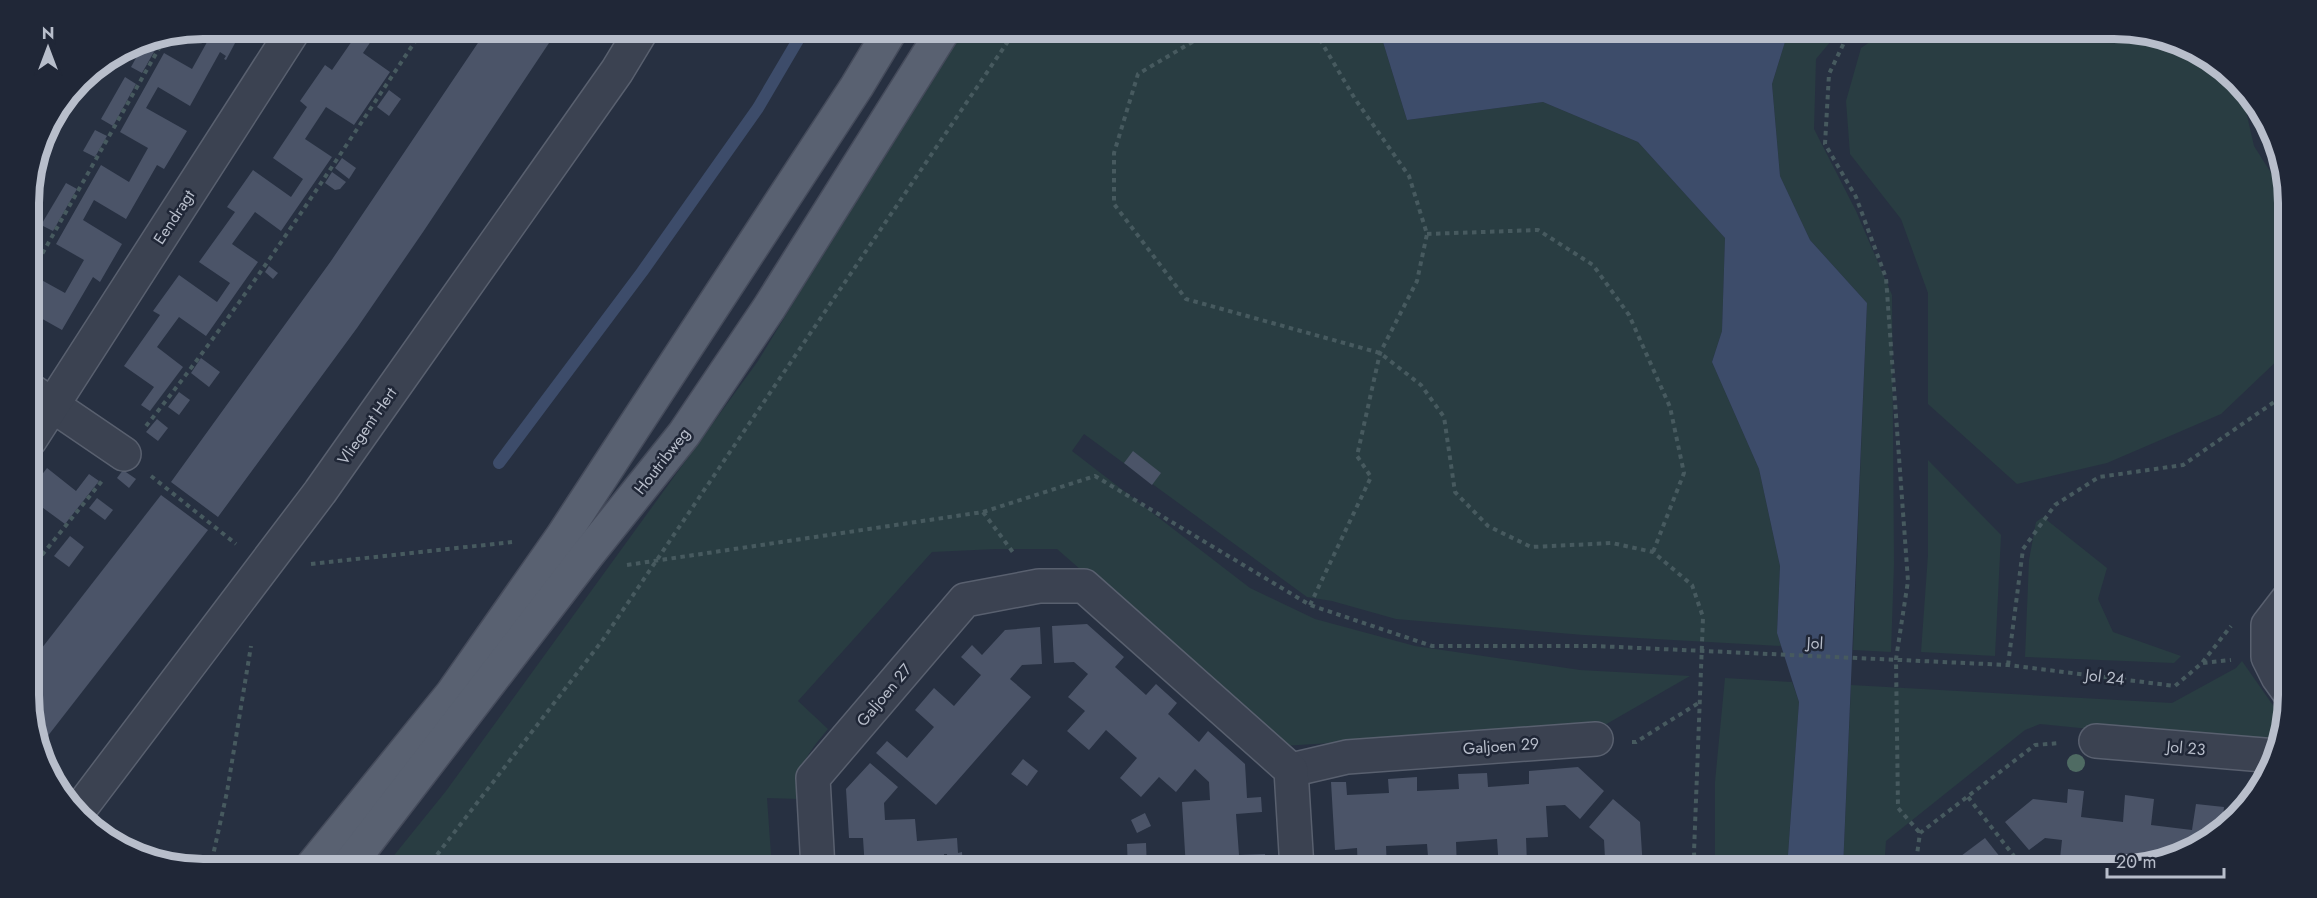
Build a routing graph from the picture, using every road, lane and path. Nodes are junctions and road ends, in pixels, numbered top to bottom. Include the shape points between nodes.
1 (287, 39) edge
2 (417, 39) edge
3 (636, 39) edge
4 (885, 39) edge
5 (938, 39) edge
6 (1010, 39) edge
7 (1197, 39) edge
8 (1320, 39) edge
9 (1846, 39) edge
10 (161, 45) edge
11 (1426, 234) junction
12 (39, 259) edge
13 (1380, 353) junction
14 (42, 398) edge
15 (2278, 399) edge
16 (124, 454) junction
17 (983, 512) junction
18 (575, 546) junction
19 (1653, 552) junction
20 (42, 555) dead end
21 (657, 562) junction
22 (2278, 565) edge
23 (264, 566) junction
24 (2274, 570) dead end
25 (1039, 586) junction
26 (1310, 605) junction
27 (2278, 612) edge
28 (2238, 616) dead end
29 (251, 645) dead end
30 (1703, 650) junction
31 (1859, 657) joint
32 (1896, 659) junction
33 (2008, 665) junction
34 (2278, 677) edge
35 (1701, 702) junction
36 (1596, 739) joint
37 (2096, 741) joint
38 (2267, 755) edge
39 (1292, 770) junction
40 (1968, 797) junction
41 (83, 806) edge
42 (1920, 833) junction
43 (212, 859) edge
44 (319, 859) edge
45 (353, 859) edge
46 (434, 859) edge
47 (817, 859) edge
48 (1296, 859) edge
49 (1694, 859) edge
50 (1916, 859) edge
51 (2016, 859) edge

1 - 14 street, Eendragt
2 - 16 path via 272,257 196,364
3 - 23 street, Vliegent Hert via 361,434
4 - 18 main road, Houtribweg
5 - 18 main road, Houtribweg via 769,308 684,434
6 - 21 path
7 - 13 path via 1138,74 1114,153 1114,204 1186,299
8 - 11 path via 1355,99 1409,176
9 - 32 path via 1829,74 1825,144 1856,196 1886,278 1908,581
10 - 12 path
11 - 13 path via 1417,281
11 - 19 path via 1538,231 1593,265 1629,315 1670,407 1684,473
13 - 19 path via 1421,385 1444,417 1455,492 1488,526 1531,547 1612,543
13 - 26 path via 1357,456 1371,477
14 - 16 street
15 - 33 path via 2183,465 2099,477 2055,506 2023,549
16 - 20 path
16 - 23 path
17 - 21 path, Jol
17 - 25 path
17 - 26 path, Jol via 1095,476
18 - 21 path, Jol via 609,567
18 - 23 path
18 - 44 main road, Houtribweg
18 - 45 main road, Houtribweg
19 - 30 path via 1692,585 1703,617
21 - 46 path via 602,641
22 - 24 path
23 - 41 street, Vliegent Hert
25 - 39 street via 1084,586
25 - 47 street, Galjoen 27 via 965,600 813,778
26 - 30 path, Jol via 1432,646
27 - 34 street via 2268,625 2268,657
28 - 33 path, Jol 24 via 2202,663 2175,686
29 - 43 path
30 - 31 path, Jol
30 - 35 path
31 - 32 path, Jol 24
32 - 33 path, Jol 24
32 - 42 path via 1898,808
35 - 36 path via 1636,742
35 - 49 path
36 - 39 street, Galjoen 29 via 1347,757
37 - 38 street, Jol 23
37 - 40 path via 2035,745
39 - 48 street
40 - 42 path
40 - 51 path
42 - 50 path

